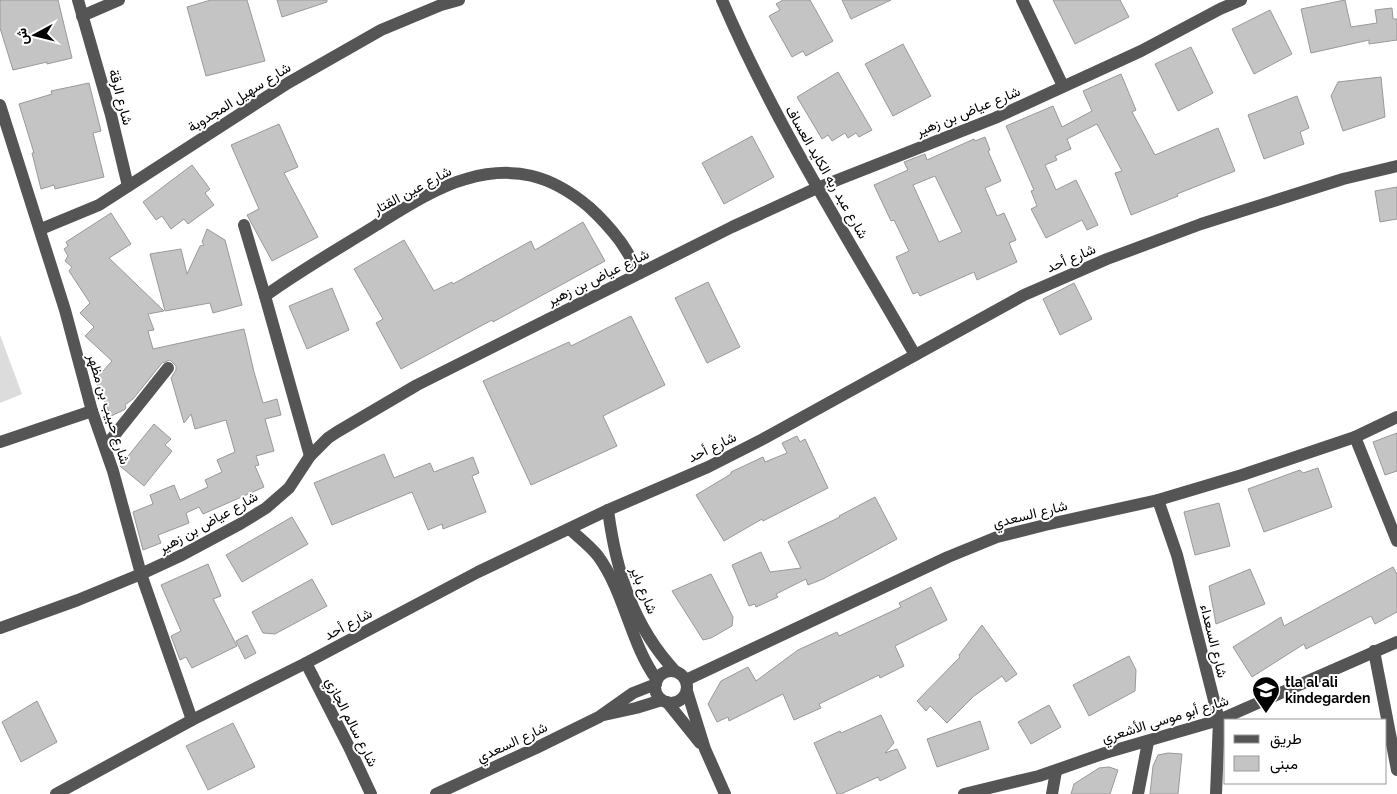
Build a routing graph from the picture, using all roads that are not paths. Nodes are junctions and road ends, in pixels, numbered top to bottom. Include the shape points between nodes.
1 (78, 0) edge
2 (119, 0) edge
3 (458, 0) edge
4 (722, 0) edge
5 (1022, 0) edge
6 (1237, 1) edge
7 (440, 2) edge
8 (82, 16) junction
9 (1064, 86) junction
10 (0, 105) edge
11 (1397, 166) edge
12 (128, 186) junction
13 (817, 188) junction
14 (244, 225) dead end
15 (40, 230) junction
16 (640, 273) junction
17 (266, 296) junction
18 (915, 355) junction
19 (168, 368) dead end
20 (92, 411) junction
21 (1397, 417) edge
22 (1355, 437) junction
23 (0, 442) edge
24 (105, 447) junction
25 (310, 456) junction
26 (1158, 500) junction
27 (608, 510) junction
28 (570, 529) junction
29 (1397, 541) edge
30 (142, 574) junction
31 (0, 628) edge
32 (1397, 642) edge
33 (1374, 651) junction
34 (306, 663) junction
35 (675, 672) junction
36 (656, 682) junction
37 (686, 686) junction
38 (664, 701) junction
39 (600, 716) junction
40 (192, 720) junction
41 (1219, 720) junction
42 (1148, 742) junction
43 (705, 749) junction
44 (1397, 770) edge
45 (1056, 771) junction
46 (56, 794) edge
47 (372, 794) edge
48 (436, 794) edge
49 (725, 794) edge
50 (964, 794) edge
51 (1052, 794) edge
52 (1138, 794) edge
53 (1216, 794) edge

1 - 8 street, شارع الرقة
2 - 8 street
3 - 7 street, شارع سهيل المجدوبة
4 - 13 street, شارع عبد ربه الكايد العساف via 758,78
5 - 9 street
6 - 9 street, شارع عياض بن زهير via 1141,51
7 - 12 street, شارع سهيل المجدوبة via 320,64
8 - 12 street, شارع الرقة
9 - 13 street, شارع عياض بن زهير via 971,128
10 - 15 street, شارع حبيب بن مظهر
11 - 18 street, شارع أحد via 1344,179 1201,224 1107,259 1024,295
12 - 15 street, شارع سهيل المجدوبة via 99,206
13 - 16 street, شارع عياض بن زهير
13 - 18 street, شارع عبد ربه الكايد العساف
14 - 17 street
15 - 20 street, شارع حبيب بن مظهر
16 - 17 street, شارع عين القتار via 619,240 572,194 535,176 492,172 464,179 399,211 309,265
16 - 25 street, شارع عياض بن زهير via 417,385 337,432
17 - 25 street
18 - 27 street, شارع أحد via 708,467
19 - 24 street
20 - 23 street
20 - 24 street, شارع حبيب بن مظهر
21 - 22 street, شارع السعدي
22 - 26 street, شارع السعدي
22 - 29 street
24 - 30 street, شارع حبيب بن مظهر
25 - 30 street, شارع عياض بن زهير via 289,488 266,508
26 - 37 street, شارع السعدي via 997,537 948,557
26 - 41 street, شارع السعداء via 1177,555
27 - 28 street, شارع أحد
27 - 35 street, شارع باير via 615,556 635,610 655,648
28 - 34 street, شارع أحد via 478,572
28 - 36 street, شارع باير via 594,550 603,563
30 - 31 street, شارع عياض بن زهير
30 - 40 street, شارع حبيب بن مظهر
32 - 33 street, شارع أبو موسى الأشعري
33 - 41 street, شارع أبو موسى الأشعري
33 - 44 street
34 - 40 street, شارع أحد
34 - 47 street, شارع سالم الجازي
35 - 36 street via 666,672
35 - 37 street via 683,676
36 - 38 street via 656,690
36 - 39 street, شارع السعدي via 633,693
37 - 38 street via 684,697 679,701
37 - 43 street
38 - 39 street, شارع السعدي
38 - 43 street
39 - 48 street, شارع السعدي
40 - 46 street, شارع أحد
41 - 42 street, شارع أبو موسى الأشعري
41 - 53 street, شارع السعداء
42 - 45 street, شارع أبو موسى الأشعري
42 - 52 street
43 - 49 street
45 - 50 street, شارع أبو موسى الأشعري
45 - 51 street

